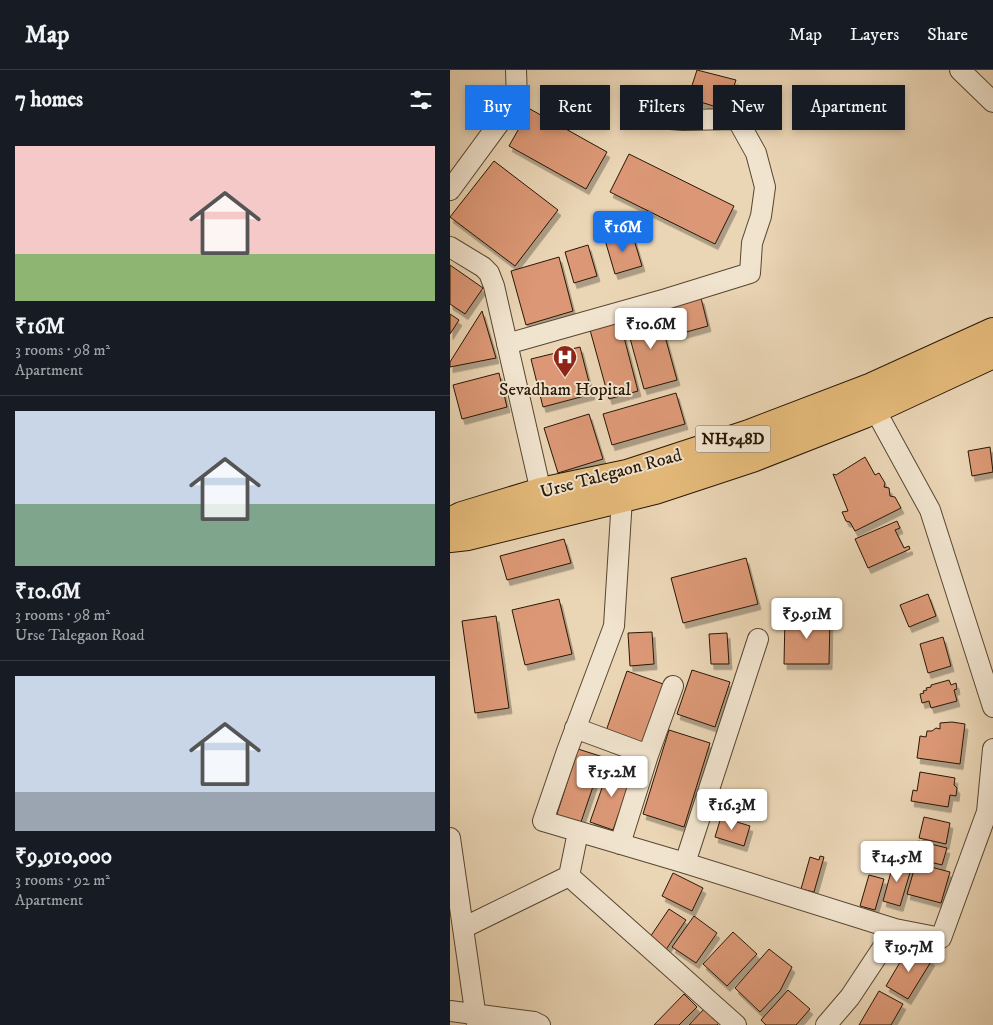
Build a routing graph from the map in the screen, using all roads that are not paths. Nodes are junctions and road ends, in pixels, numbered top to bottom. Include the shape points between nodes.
1 (516, 70) edge
2 (960, 70) edge
3 (993, 102) edge
4 (703, 120) edge
5 (450, 190) edge
6 (450, 247) edge
7 (993, 332) edge
8 (507, 344) junction
9 (993, 354) edge
10 (869, 399) junction
11 (541, 492) junction
12 (622, 498) junction
13 (450, 522) edge
14 (450, 538) edge
15 (758, 639) dead end
16 (672, 686) dead end
17 (993, 707) edge
18 (575, 728) junction
19 (993, 749) edge
20 (648, 755) junction
21 (990, 813) edge
22 (578, 832) junction
23 (450, 838) edge
24 (620, 844) junction
25 (685, 863) junction
26 (570, 876) junction
27 (463, 928) junction
28 (895, 929) junction
29 (450, 1011) edge
30 (476, 1020) edge
31 (540, 1025) edge
32 (736, 1025) edge
33 (826, 1025) edge

1 - 5 street via 517,99
2 - 3 street
4 - 8 street via 737,119 756,153 765,187 761,216 752,243 750,274
6 - 8 street via 489,273
7 - 10 highway, Urse Talegaon Road / NH548D
8 - 11 street
9 - 10 highway, NH548D
10 - 11 highway, Urse Talegaon Road / NH548D via 627,474
10 - 12 highway, NH548D via 752,458
10 - 17 street via 930,510
11 - 13 highway, Urse Talegaon Road / NH548D
12 - 14 highway, NH548D
12 - 18 street via 614,626
15 - 25 street
16 - 20 street
18 - 20 street
18 - 22 street via 543,821
19 - 21 street
20 - 24 street
21 - 28 street via 941,938
22 - 24 street
22 - 26 street
23 - 27 street
24 - 25 street
25 - 28 street
26 - 27 street
26 - 32 street
27 - 30 street
28 - 33 street via 850,997
29 - 30 street
30 - 31 street via 534,1022

